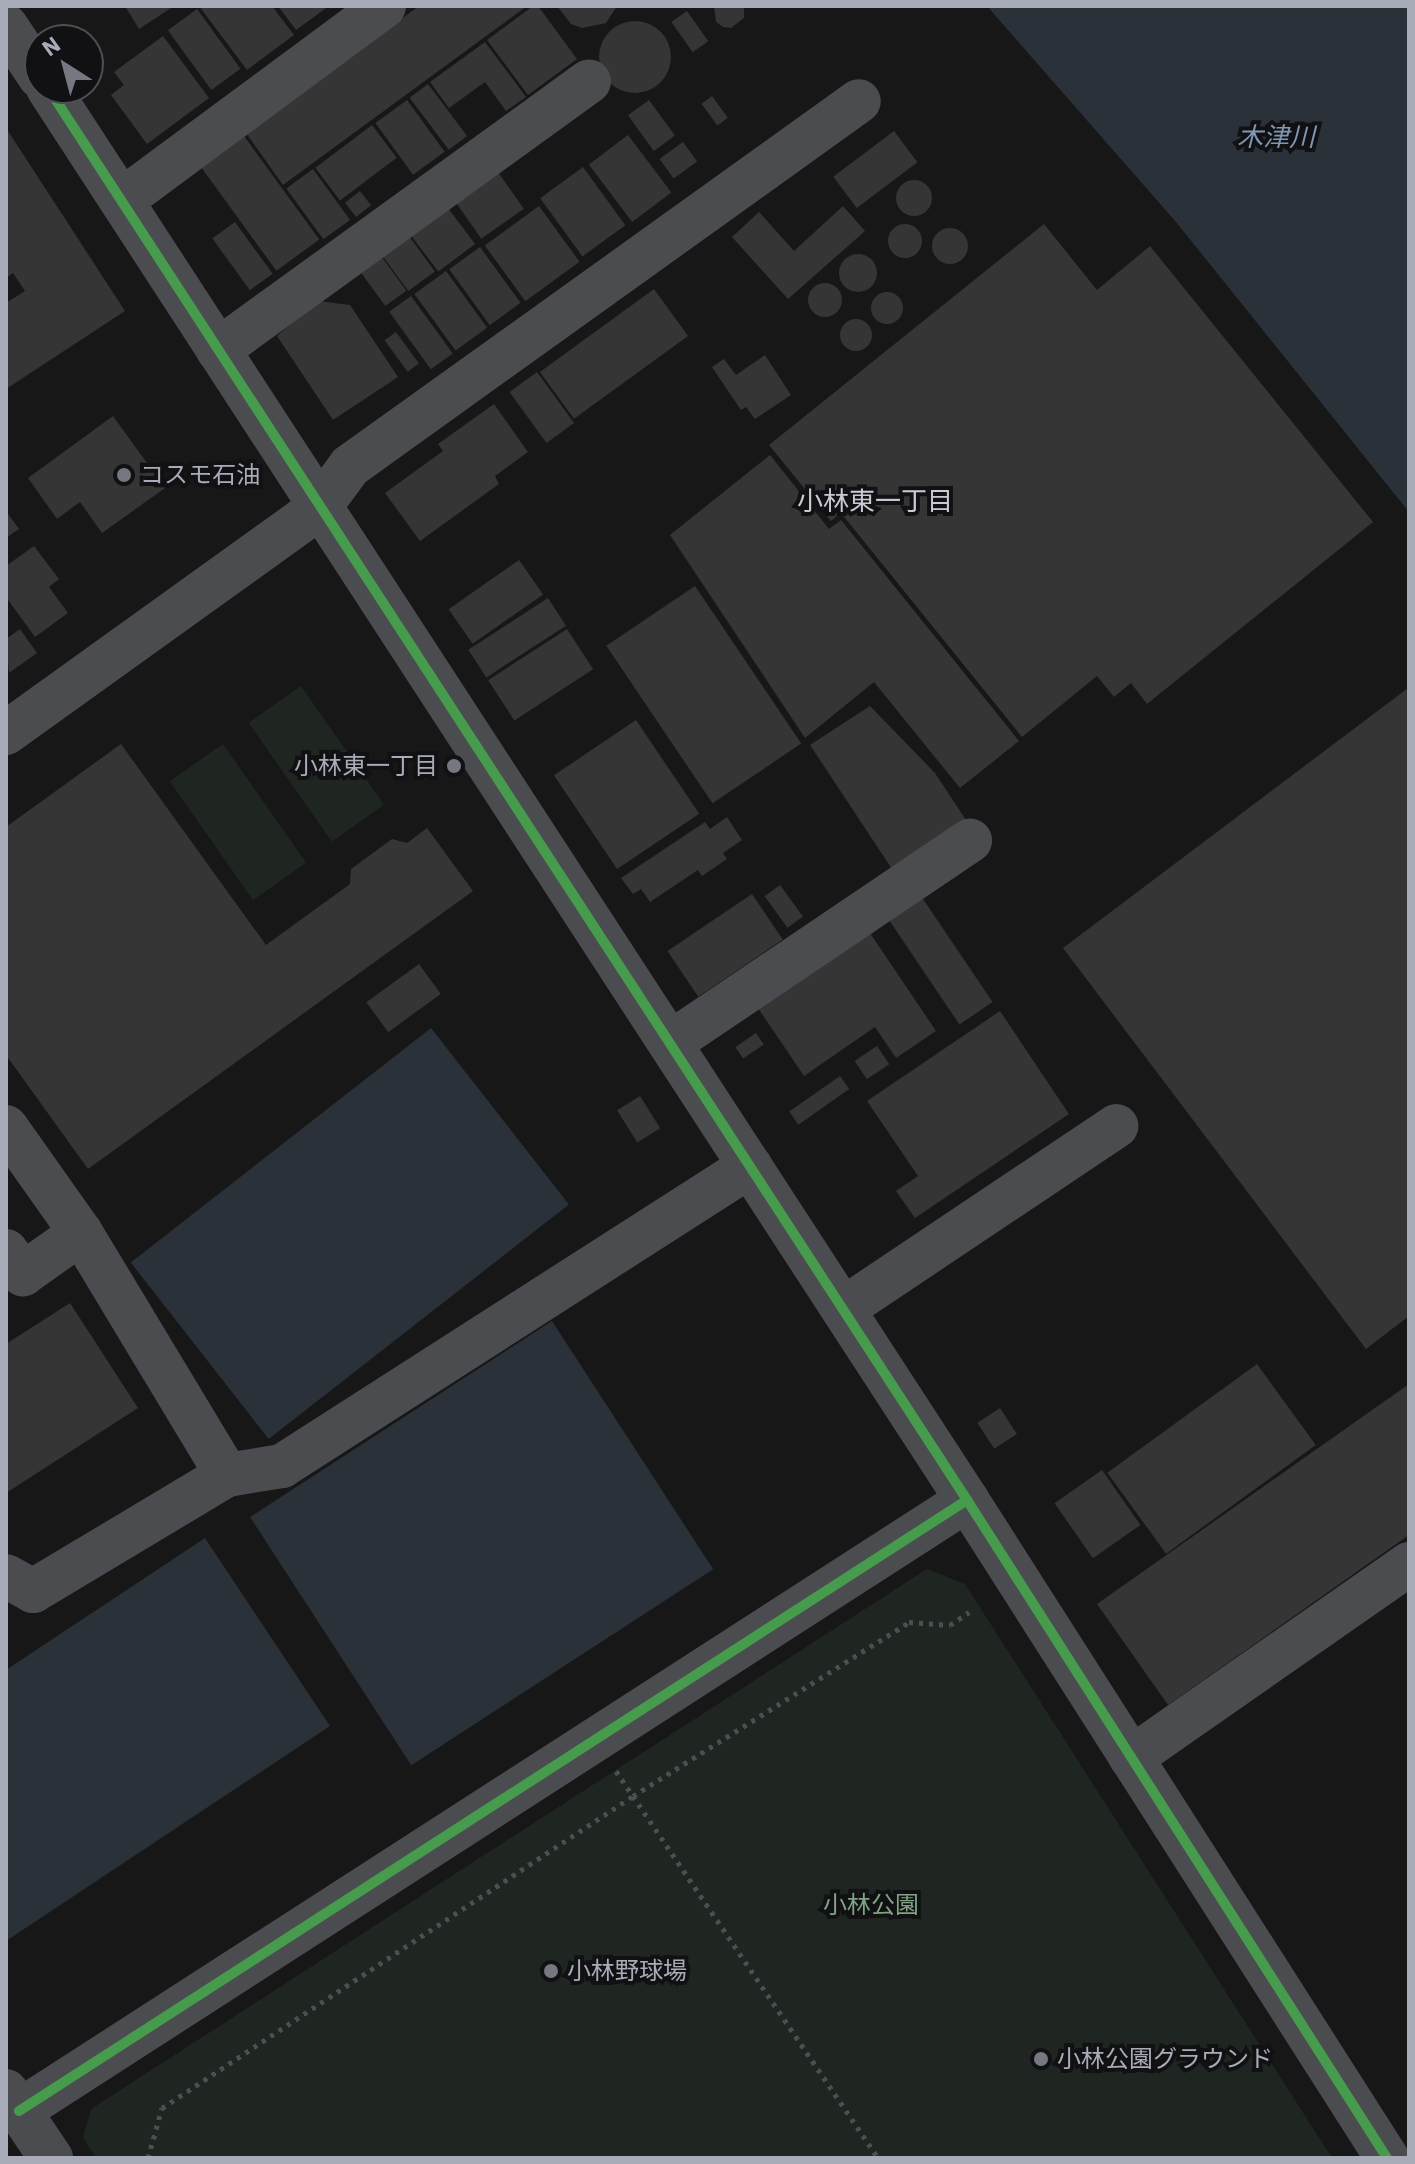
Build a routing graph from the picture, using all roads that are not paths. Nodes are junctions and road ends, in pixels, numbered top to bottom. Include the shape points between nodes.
1 (384, 6) edge
2 (7, 29) edge
3 (24, 54) edge
4 (589, 81) dead end
5 (859, 101) dead end
6 (59, 104) edge
7 (122, 200) junction
8 (218, 350) junction
9 (319, 508) junction
10 (6, 733) edge
11 (970, 841) dead end
12 (670, 1043) junction
13 (1116, 1126) dead end
14 (6, 1127) edge
15 (750, 1166) junction
16 (81, 1233) junction
17 (6, 1251) edge
18 (843, 1309) junction
19 (227, 1475) junction
20 (967, 1500) junction
21 (1409, 1564) edge
22 (6, 1576) edge
23 (1131, 1758) junction
24 (13, 2101) edge
25 (51, 2158) edge
26 (1387, 2158) edge

1 - 7 street
2 - 3 street
4 - 8 street
5 - 9 street via 350,466
6 - 7 street
7 - 8 street
8 - 9 street
9 - 10 street
9 - 12 street
11 - 12 street
12 - 15 street
13 - 18 street
14 - 16 street
15 - 18 street
15 - 19 street via 282,1466
16 - 17 street via 23,1274
16 - 19 street
18 - 20 street
19 - 22 street via 33,1591
20 - 23 street
20 - 24 street via 598,1738
21 - 23 street
23 - 26 street
24 - 25 street

